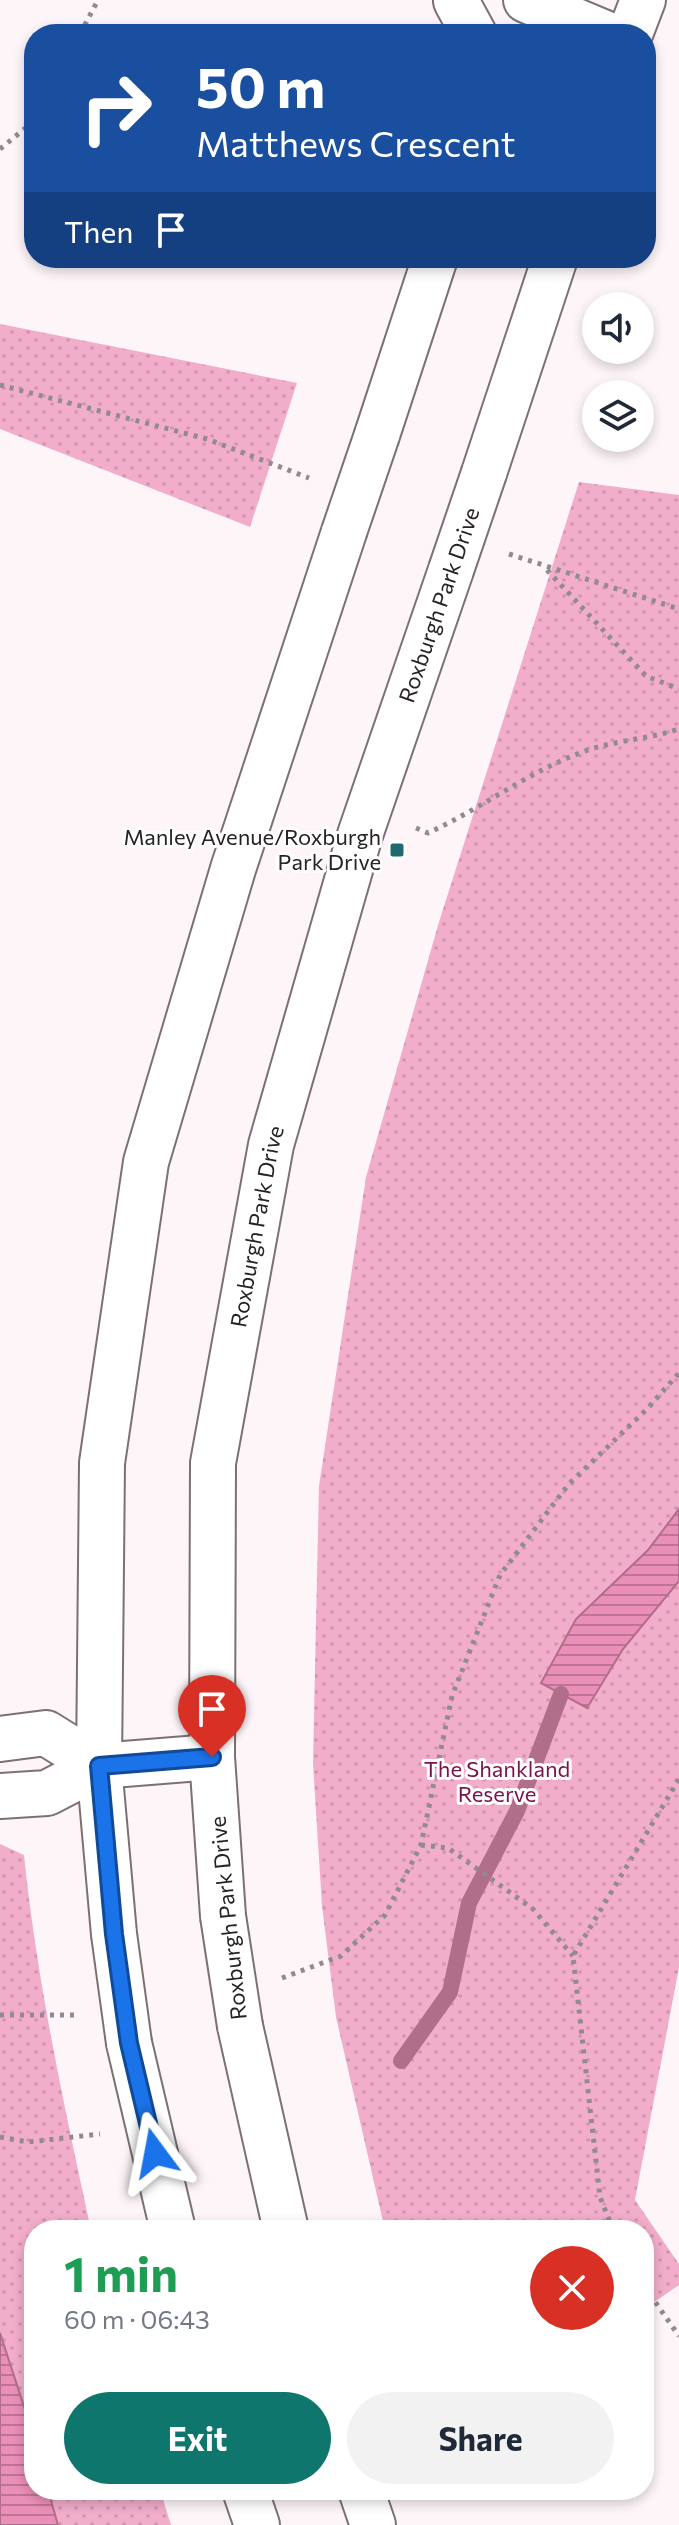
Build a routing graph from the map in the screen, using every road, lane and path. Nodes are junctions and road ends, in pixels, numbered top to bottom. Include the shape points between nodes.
1 (98, 0) edge
2 (523, 0) edge
3 (643, 0) edge
4 (85, 24) edge
5 (512, 24) edge
6 (582, 24) edge
7 (634, 24) edge
8 (24, 125) edge
9 (0, 149) edge
10 (432, 268) edge
11 (552, 268) edge
12 (547, 569) dead end
13 (679, 689) edge
14 (679, 729) edge
15 (369, 811) junction
16 (679, 1373) edge
17 (99, 1685) junction
18 (46, 1733) junction
19 (0, 1739) edge
20 (212, 1757) junction
21 (99, 1766) junction
22 (679, 1779) edge
23 (47, 1793) junction
24 (0, 1796) edge
25 (105, 1837) junction
26 (421, 1845) junction
27 (573, 1956) junction
28 (270, 1980) dead end
29 (80, 2014) dead end
30 (0, 2015) edge
31 (149, 2127) junction
32 (0, 2137) edge
33 (171, 2220) edge
34 (284, 2220) edge
35 (609, 2220) edge
36 (654, 2300) edge
37 (679, 2336) edge
38 (248, 2500) edge
39 (364, 2500) edge
40 (257, 2525) edge
41 (373, 2525) edge

1 - 4 path
2 - 5 street
2 - 6 street
3 - 7 street
8 - 9 path
10 - 17 street, bridge via 233,869 146,1162 102,1463
11 - 15 street, Roxburgh Park Drive, bridge
12 - 13 path via 646,676
14 - 15 path via 589,750 525,777 428,833
15 - 20 street, Roxburgh Park Drive via 271,1145 213,1463
16 - 26 path via 568,1485 500,1575 452,1696
17 - 18 street
17 - 21 street
18 - 19 street
18 - 21 street
20 - 21 street
20 - 34 street, Roxburgh Park Drive, bridge via 223,1916 240,2026
21 - 23 street
21 - 25 street
22 - 27 path
23 - 24 street
23 - 25 street
25 - 31 street, bridge via 129,2043
26 - 27 path via 448,1848 533,1909
26 - 28 path via 385,1915 341,1956
27 - 35 path via 600,2197
29 - 30 path
31 - 32 path via 68,2140
31 - 33 street
36 - 37 path
38 - 40 street
39 - 41 street

